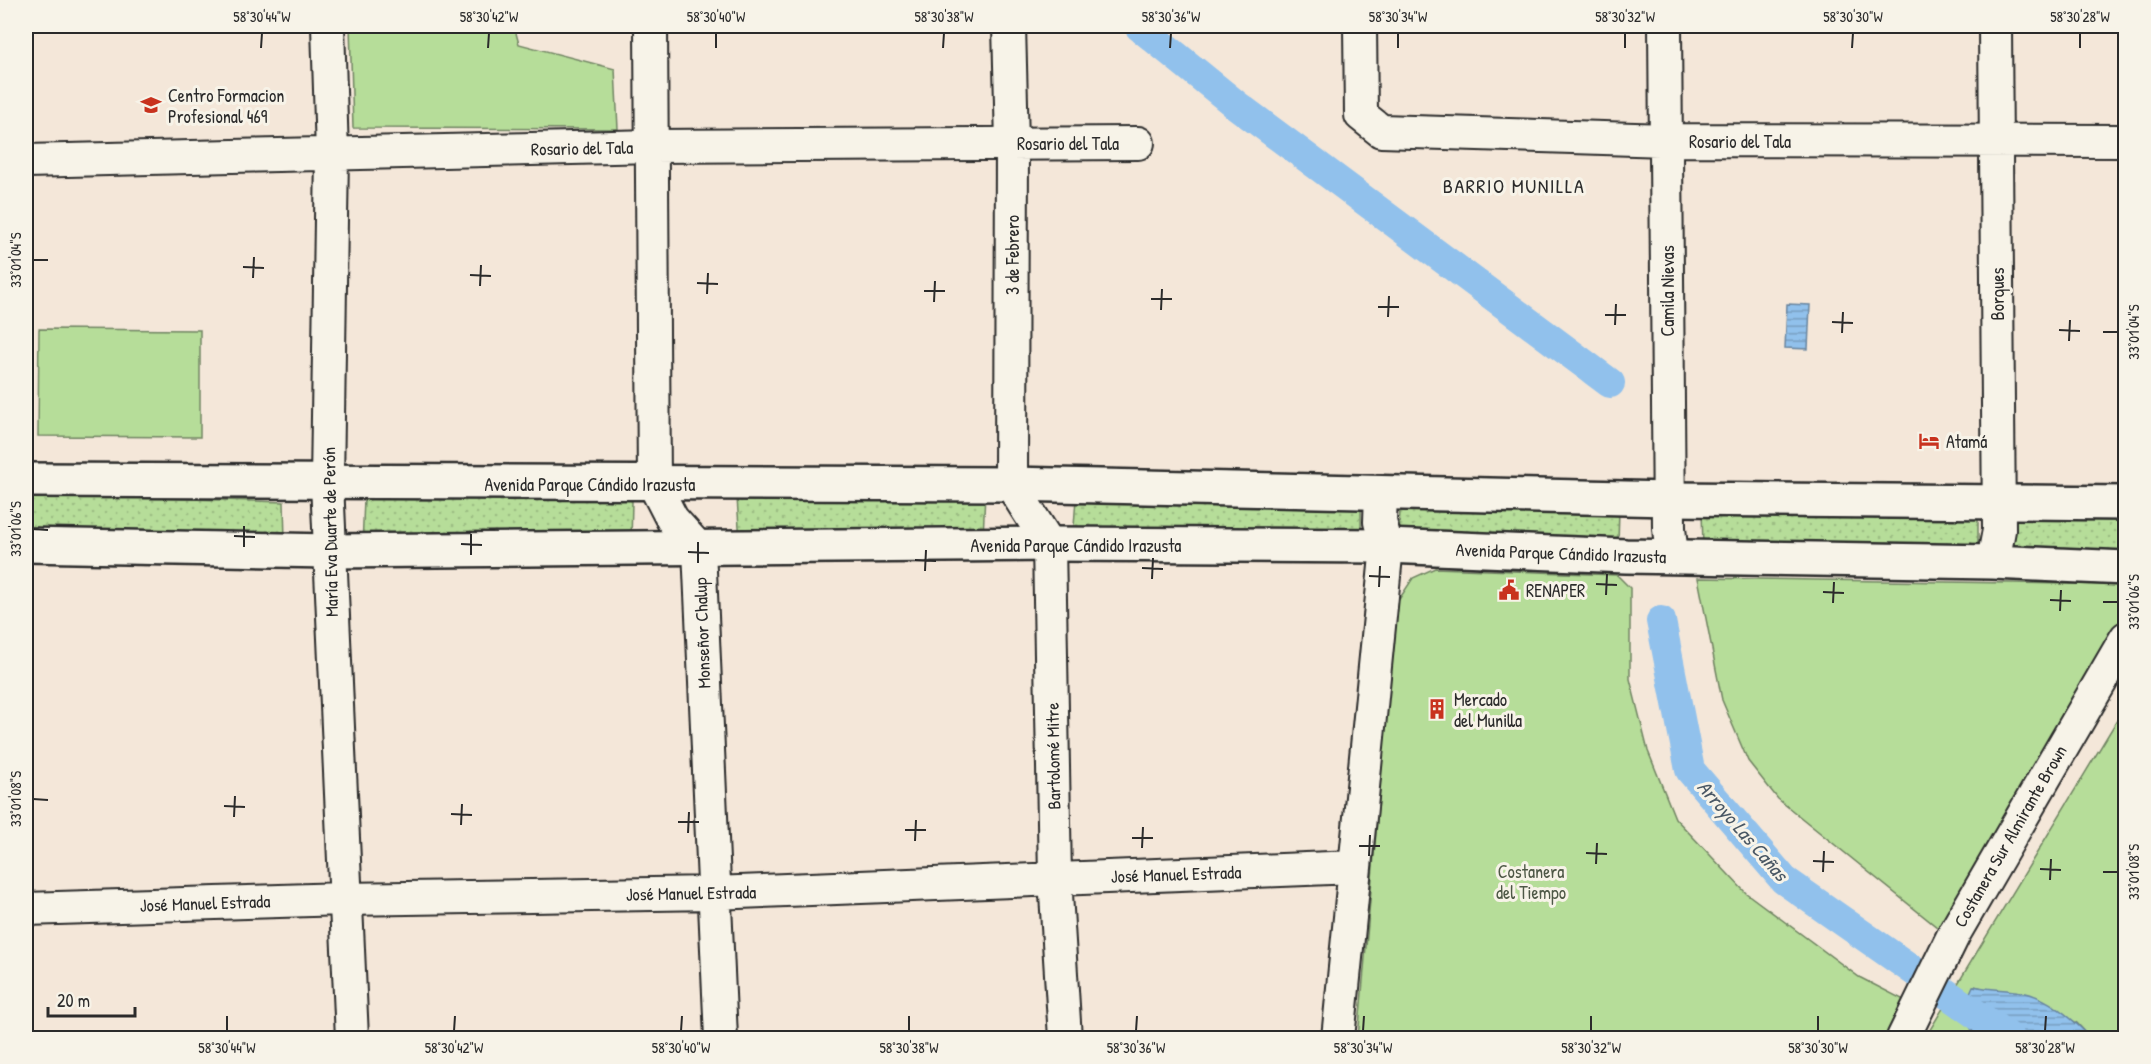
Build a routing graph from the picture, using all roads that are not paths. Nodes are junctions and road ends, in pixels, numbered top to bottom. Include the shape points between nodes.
1 (328, 26) edge
2 (651, 26) edge
3 (1009, 26) edge
4 (1360, 26) edge
5 (1665, 26) edge
6 (1995, 26) edge
7 (1666, 140) junction
8 (2126, 141) edge
9 (1012, 143) junction
10 (1138, 143) dead end
11 (1996, 143) junction
12 (653, 146) junction
13 (332, 154) junction
14 (26, 161) edge
15 (26, 480) edge
16 (327, 483) junction
17 (654, 484) junction
18 (1011, 484) junction
19 (1382, 493) junction
20 (1669, 500) junction
21 (1998, 503) junction
22 (2126, 503) edge
23 (1049, 544) junction
24 (26, 545) edge
25 (1387, 546) junction
26 (699, 549) junction
27 (329, 551) junction
28 (1672, 557) junction
29 (1993, 562) junction
30 (2126, 568) edge
31 (2126, 638) edge
32 (1355, 867) junction
33 (1055, 878) junction
34 (713, 893) junction
35 (344, 899) junction
36 (26, 909) edge
37 (1906, 1033) edge
38 (352, 1038) edge
39 (721, 1038) edge
40 (1065, 1038) edge
41 (1338, 1038) edge

1 - 13 street, María Eva Duarte de Perón
2 - 12 street
3 - 9 street, 3 de Febrero
4 - 7 street, Rosario del Tala via 1361,115 1381,131
5 - 7 street, Camila Nievas
6 - 11 street, Borques
7 - 11 street, Rosario del Tala
7 - 20 street, Camila Nievas
8 - 11 street, Rosario del Tala
9 - 10 street, Rosario del Tala
9 - 12 street, Rosario del Tala
9 - 18 street, 3 de Febrero
11 - 21 street, Borques
12 - 13 street, Rosario del Tala
12 - 17 street
13 - 14 street, Rosario del Tala
13 - 16 street, María Eva Duarte de Perón
15 - 16 main road, Avenida Parque Cándido Irazusta
16 - 17 main road, Avenida Parque Cándido Irazusta
16 - 27 street, María Eva Duarte de Perón
17 - 18 main road, Avenida Parque Cándido Irazusta
17 - 26 street via 672,519
18 - 19 main road, Avenida Parque Cándido Irazusta
18 - 23 street
19 - 20 main road, Avenida Parque Cándido Irazusta
19 - 25 street via 1380,522
20 - 21 main road, Avenida Parque Cándido Irazusta
20 - 28 street, Camila Nievas
21 - 22 main road, Avenida Parque Cándido Irazusta
21 - 29 street, Borques via 1999,530
23 - 25 main road, Avenida Parque Cándido Irazusta
23 - 26 main road, Avenida Parque Cándido Irazusta
23 - 33 street, Bartolomé Mitre
24 - 27 main road, Avenida Parque Cándido Irazusta
25 - 28 main road, Avenida Parque Cándido Irazusta
25 - 32 street
26 - 27 main road, Avenida Parque Cándido Irazusta
26 - 34 street, Monseñor Chalup
27 - 35 street, María Eva Duarte de Perón
28 - 29 main road, Avenida Parque Cándido Irazusta
29 - 30 main road, Avenida Parque Cándido Irazusta
31 - 37 street, Costanera Sur Almirante Brown via 1954,934
32 - 33 street, José Manuel Estrada
32 - 41 street
33 - 34 street, José Manuel Estrada
33 - 40 street, Bartolomé Mitre
34 - 35 street, José Manuel Estrada
34 - 39 street, Monseñor Chalup
35 - 36 street, José Manuel Estrada
35 - 38 street, María Eva Duarte de Perón

